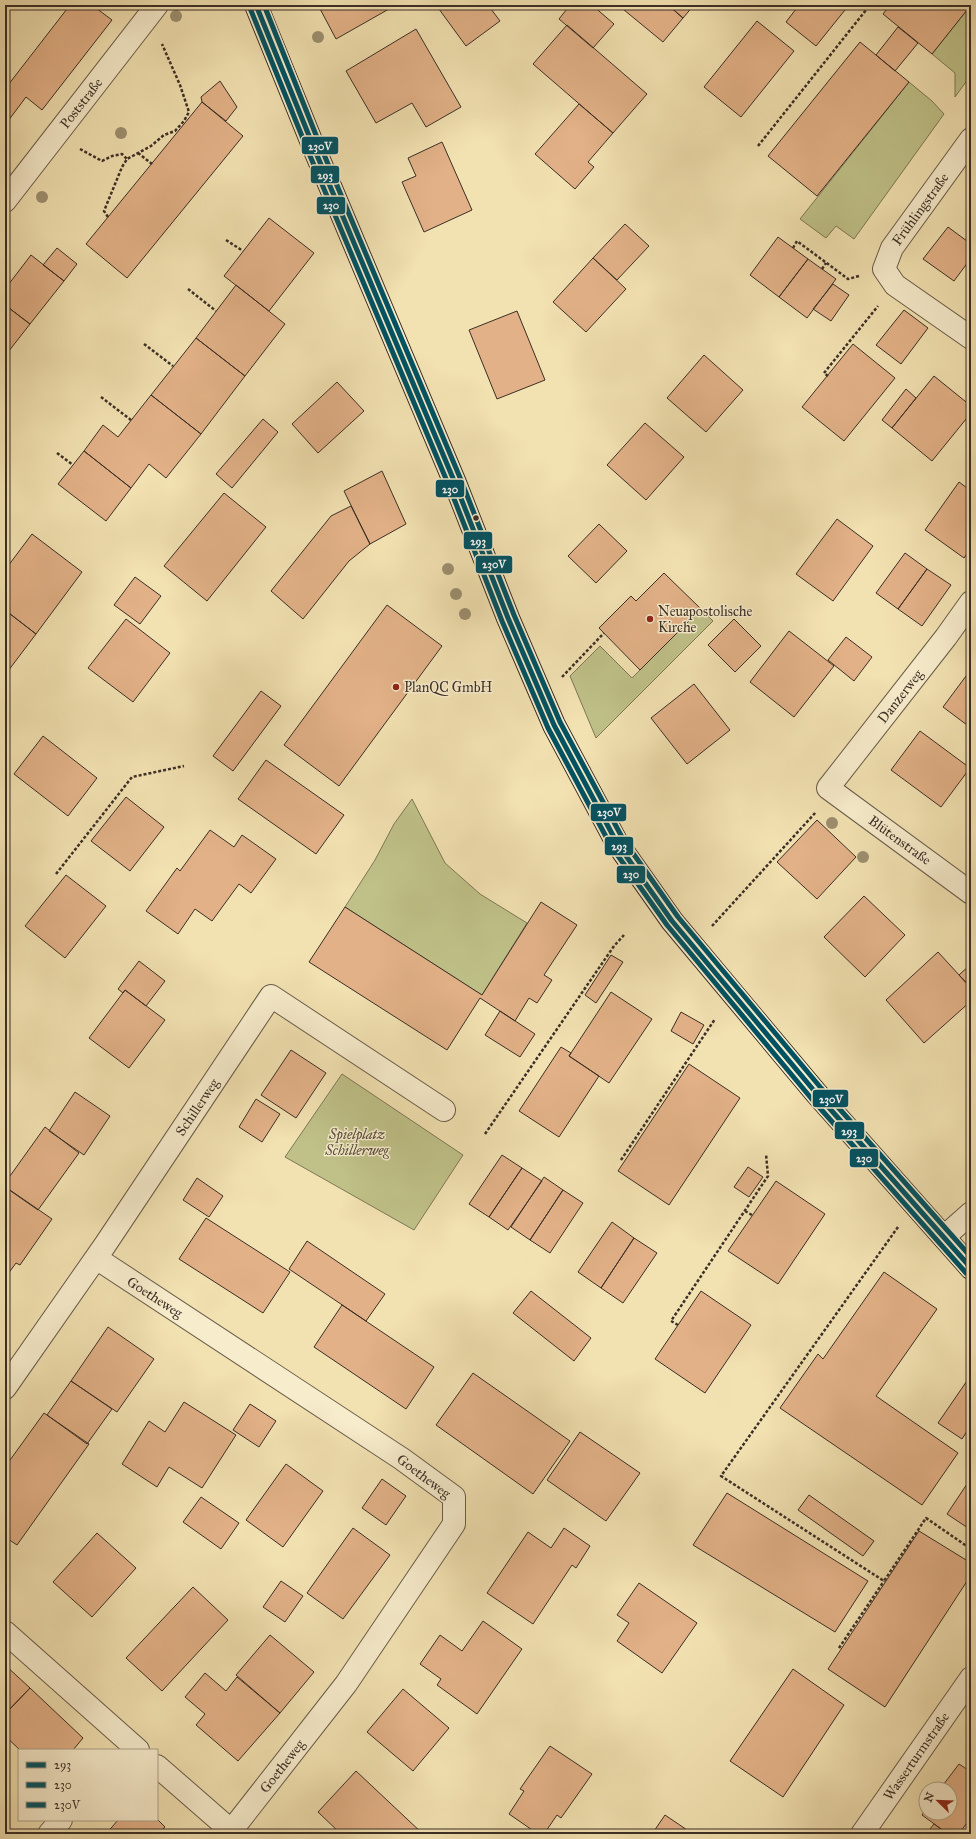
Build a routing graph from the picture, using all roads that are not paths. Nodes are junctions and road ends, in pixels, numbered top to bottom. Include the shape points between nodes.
1 (157, 5) edge
2 (256, 5) edge
3 (971, 139) edge
4 (5, 201) edge
5 (971, 338) edge
6 (971, 602) edge
7 (832, 790) joint
8 (971, 893) edge
9 (444, 1110) dead end
10 (971, 1213) edge
11 (944, 1237) junction
12 (96, 1258) junction
13 (971, 1268) edge
14 (5, 1388) edge
15 (5, 1632) edge
16 (968, 1692) edge
17 (130, 1748) edge
18 (158, 1767) edge
19 (60, 1821) edge
20 (233, 1832) edge
21 (49, 1834) edge
22 (862, 1834) edge

1 - 4 street, Poststraße
2 - 11 street via 554,725 617,843 672,921 816,1093
3 - 5 street, Frühlingstraße via 892,248 884,269 895,285
6 - 7 street, Danzerweg
7 - 8 street, Blütenstraße
9 - 12 street, Schillerweg via 271,996
10 - 11 street
11 - 13 street
12 - 14 street, Schillerweg
12 - 20 street, Goetheweg via 402,1459 454,1497 454,1524 346,1684
15 - 17 street
16 - 22 street, Wasserturmstraße
18 - 20 street
19 - 21 street

